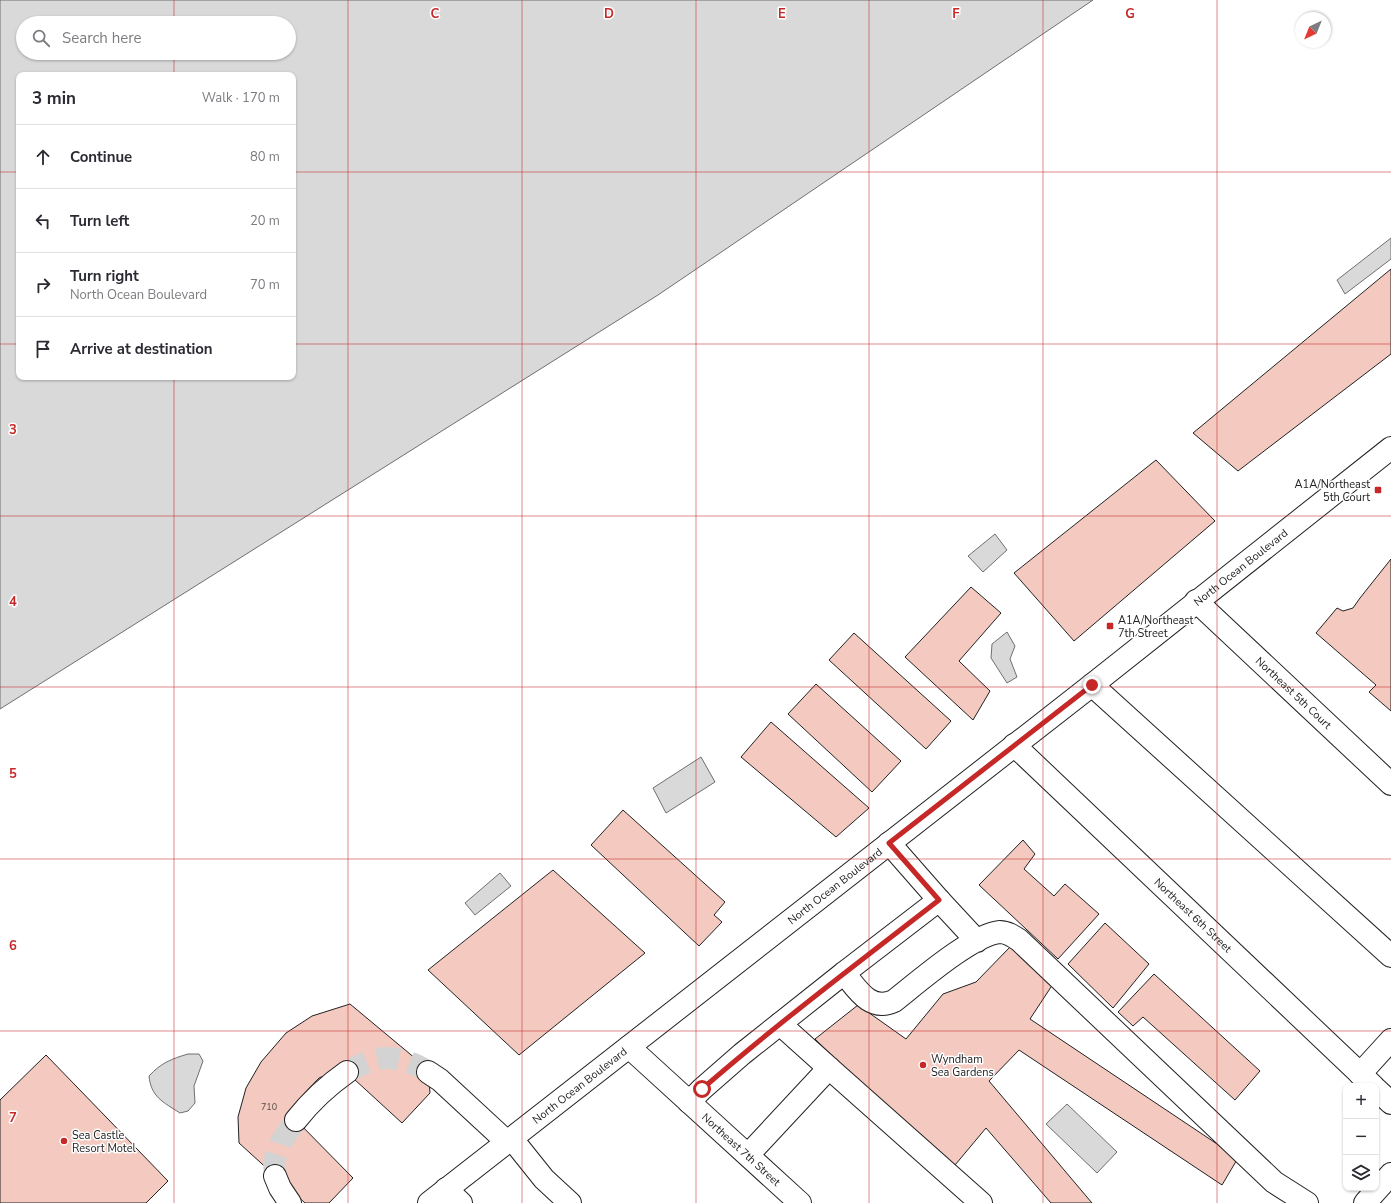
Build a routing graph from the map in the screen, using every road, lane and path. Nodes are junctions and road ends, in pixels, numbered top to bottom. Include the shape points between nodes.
1 (1391, 448) edge
2 (1196, 602) junction
3 (1092, 685) junction
4 (1014, 745) junction
5 (1391, 784) edge
6 (889, 843) junction
7 (939, 900) junction
8 (977, 941) junction
9 (1391, 956) edge
10 (844, 973) junction
11 (780, 1024) junction
12 (1391, 1040) edge
13 (629, 1047) junction
14 (829, 1068) junction
15 (347, 1072) tunnel mouth
16 (428, 1072) tunnel mouth
17 (1367, 1080) edge
18 (1379, 1092) edge
19 (690, 1102) junction
20 (1391, 1103) edge
21 (296, 1120) tunnel mouth
22 (510, 1140) junction
23 (748, 1156) junction
24 (1391, 1174) edge
25 (275, 1176) tunnel mouth
26 (454, 1196) edge
27 (290, 1203) edge
28 (429, 1203) edge
29 (570, 1203) edge
30 (800, 1203) edge
31 (981, 1203) edge
32 (1306, 1203) edge
33 (1365, 1203) edge

1 - 2 main road, North Ocean Boulevard
2 - 3 main road, North Ocean Boulevard
2 - 5 main road, Northeast 5th Court
3 - 4 main road, North Ocean Boulevard
3 - 9 main road
4 - 6 main road, North Ocean Boulevard
4 - 17 main road, Northeast 6th Street
6 - 7 main road
6 - 13 main road, North Ocean Boulevard
7 - 8 main road
7 - 10 main road
8 - 10 main road via 952,956 887,1004 880,1005 870,1001
8 - 32 main road via 989,934 1001,932 1019,940 1274,1182
10 - 11 main road
11 - 14 main road
11 - 19 main road via 725,1069
12 - 17 main road
13 - 19 main road, Northeast 7th Street
13 - 22 main road, North Ocean Boulevard
14 - 23 main road
14 - 31 main road
15 - 21 main road via 329,1084
16 - 22 main road
18 - 20 main road
19 - 23 main road, Northeast 7th Street
22 - 26 main road, North Ocean Boulevard
22 - 29 main road via 544,1179
23 - 30 main road, Northeast 7th Street
24 - 33 main road
25 - 27 main road
26 - 28 main road, North Ocean Boulevard

